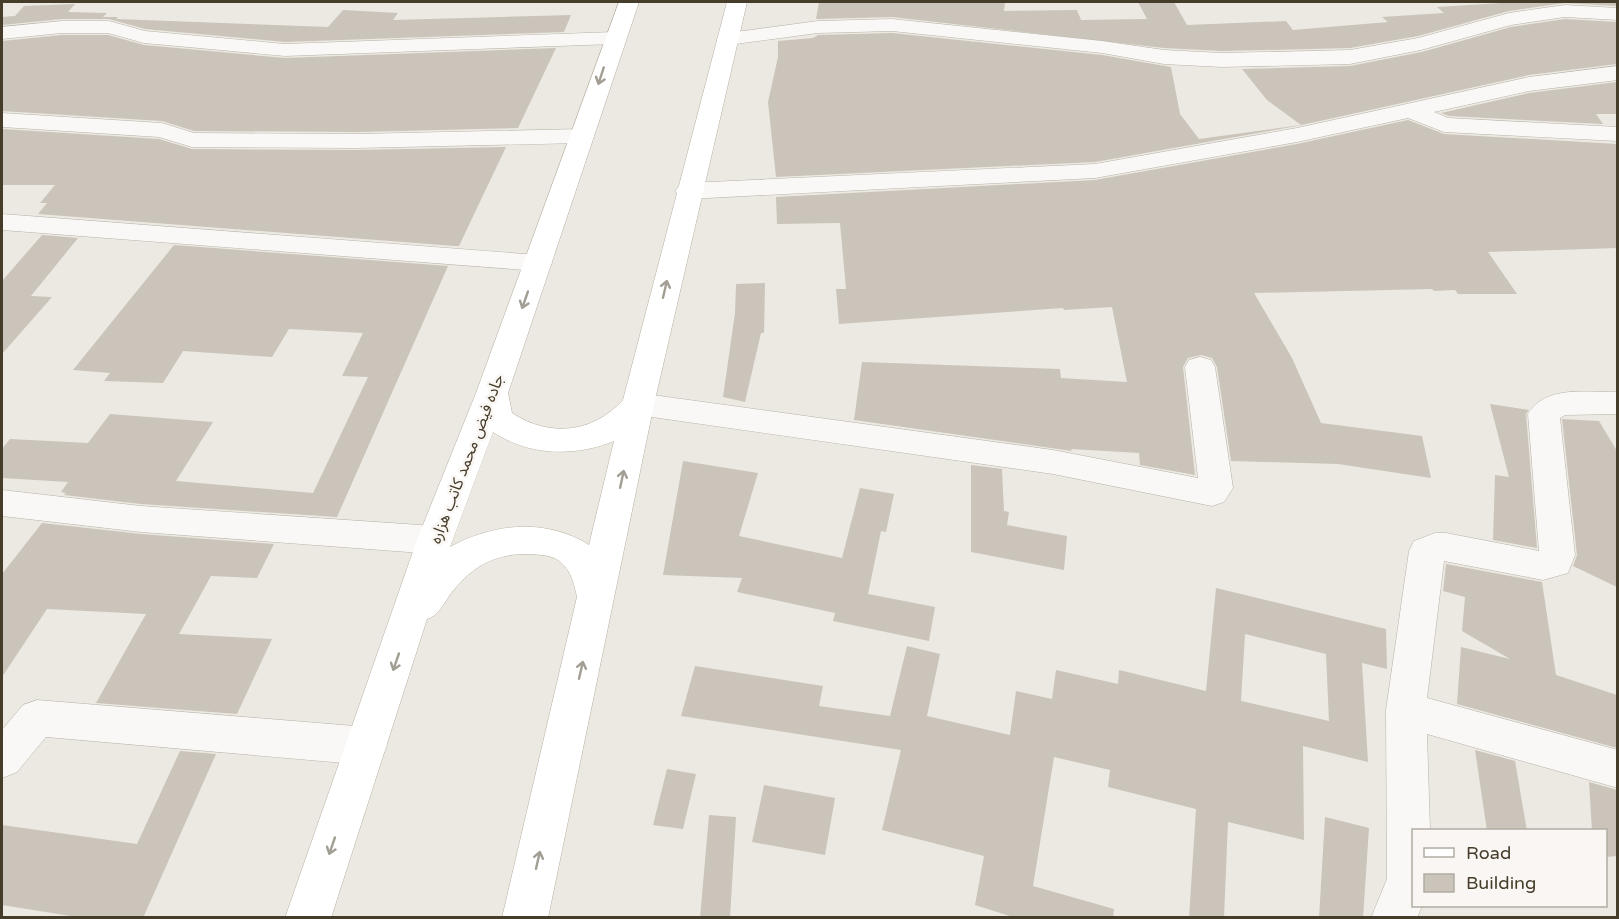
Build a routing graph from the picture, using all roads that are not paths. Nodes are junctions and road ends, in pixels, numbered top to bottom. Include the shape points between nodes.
1 (629, 2) edge
2 (737, 2) edge
3 (83, 8) dead end
4 (1617, 14) edge
5 (62, 27) junction
6 (2, 33) edge
7 (614, 38) junction
8 (728, 39) junction
9 (1617, 73) edge
10 (1411, 110) junction
11 (2, 120) edge
12 (1617, 134) edge
13 (581, 136) junction
14 (688, 190) junction
15 (2, 222) edge
16 (538, 263) junction
17 (1200, 367) dead end
18 (492, 393) junction
19 (1617, 403) edge
20 (638, 404) junction
21 (2, 503) edge
22 (435, 540) junction
23 (596, 600) junction
24 (409, 622) junction
25 (1406, 710) junction
26 (367, 746) junction
27 (2, 759) edge
28 (1617, 769) edge
29 (308, 918) edge
30 (525, 918) edge
31 (1394, 918) edge

1 - 7 main road, جاده فیض محمد کاتب هزاره
2 - 8 main road
3 - 5 street
4 - 8 street via 1565,11 1509,19 1421,44 1350,57 1164,57 896,17
5 - 6 street
5 - 7 street via 109,27 144,37 285,50
7 -> 13 main road, جاده فیض محمد کاتب هزاره
8 - 14 main road
9 - 10 street via 1529,84
10 - 12 street via 1444,124
10 - 14 street via 1095,171
11 - 13 street via 162,130 192,140
13 - 16 main road, جاده فیض محمد کاتب هزاره
20 -> 14 main road
15 - 16 street
16 -> 18 main road, جاده فیض محمد کاتب هزاره
17 - 20 street via 1216,488 1212,493 1053,462
18 - 20 main road via 496,419 512,431 544,441 583,438 615,426
18 - 22 main road, جاده فیض محمد کاتب هزاره
19 - 25 street via 1558,404 1544,414 1555,563 1543,566 1446,547 1427,551
23 -> 20 main road
21 - 22 street via 141,519
22 - 24 main road, جاده فیض محمد کاتب هزاره
23 - 24 main road via 587,567 566,548 522,539 492,543 464,557
30 -> 23 main road
24 -> 26 main road, جاده فیض محمد کاتب هزاره
25 - 28 street
25 - 31 street via 1409,879
26 - 27 street via 37,718
26 -> 29 main road, جاده فیض محمد کاتب هزاره

